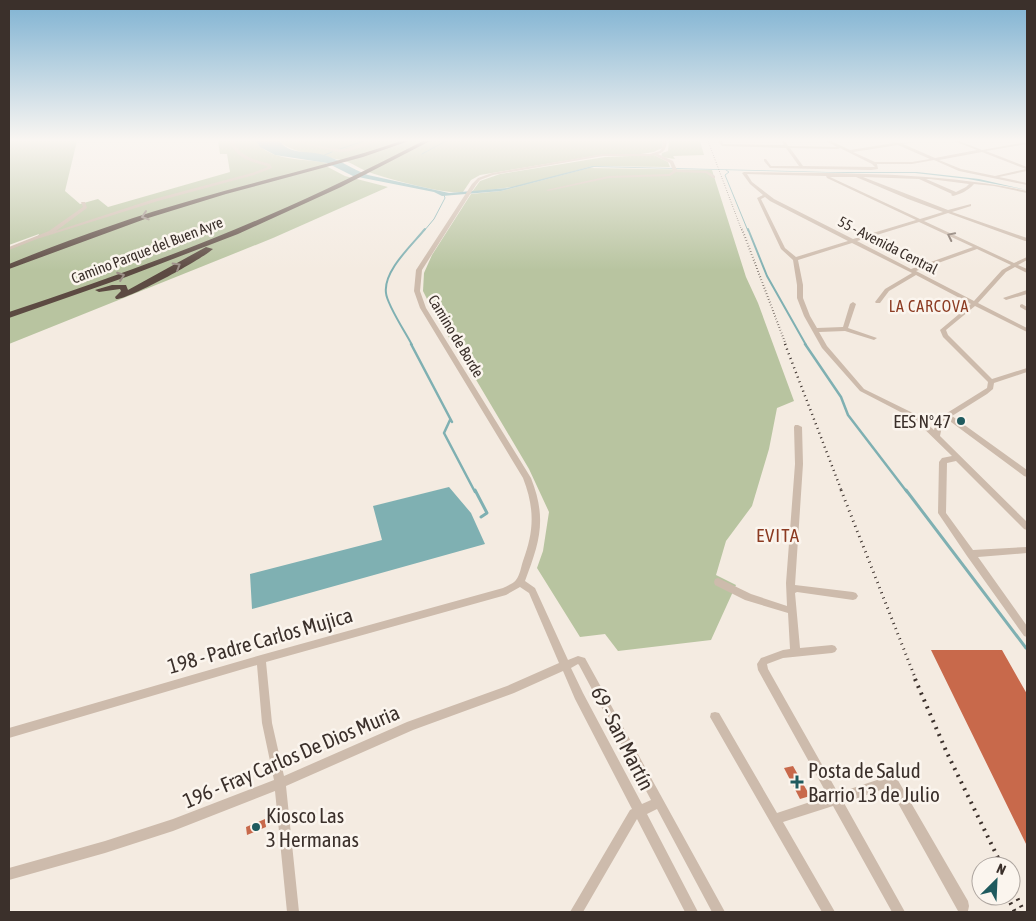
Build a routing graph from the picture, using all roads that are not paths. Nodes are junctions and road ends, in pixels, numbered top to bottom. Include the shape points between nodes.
1 (216, 184) edge
2 (262, 184) edge
3 (344, 184) edge
4 (474, 184) edge
5 (576, 184) edge
6 (753, 184) edge
7 (844, 184) edge
8 (876, 184) edge
9 (931, 184) edge
10 (971, 184) edge
11 (986, 184) edge
12 (1006, 187) junction
13 (548, 190) dead end
14 (1027, 192) edge
15 (957, 194) junction
16 (766, 195) junction
17 (951, 196) dead end
18 (1027, 198) edge
19 (310, 200) junction
20 (83, 203) dead end
21 (969, 205) dead end
22 (950, 211) junction
23 (919, 220) junction
24 (38, 238) junction
25 (1027, 240) edge
26 (851, 241) junction
27 (976, 248) junction
28 (9, 249) edge
29 (1027, 258) edge
30 (795, 259) junction
31 (1013, 265) junction
32 (9, 267) edge
33 (1027, 271) edge
34 (914, 272) junction
35 (1027, 292) edge
36 (1006, 298) dead end
37 (878, 302) dead end
38 (975, 303) junction
39 (853, 304) dead end
40 (9, 315) edge
41 (9, 322) edge
42 (845, 329) junction
43 (814, 330) junction
44 (1027, 330) edge
45 (874, 338) dead end
46 (1027, 370) edge
47 (991, 382) junction
48 (916, 417) junction
49 (943, 418) junction
50 (798, 427) dead end
51 (936, 436) junction
52 (958, 458) junction
53 (1027, 474) edge
54 (1027, 527) edge
55 (1027, 550) edge
56 (970, 554) junction
57 (520, 582) junction
58 (718, 582) dead end
59 (790, 590) junction
60 (853, 596) dead end
61 (792, 611) junction
62 (1027, 633) edge
63 (832, 649) dead end
64 (795, 652) junction
65 (261, 659) junction
66 (582, 662) joint
67 (566, 665) junction
68 (714, 717) dead end
69 (9, 733) edge
70 (280, 783) junction
71 (836, 799) junction
72 (659, 802) junction
73 (639, 810) junction
74 (776, 819) junction
75 (9, 874) edge
76 (963, 906) dead end
77 (293, 912) edge
78 (576, 912) edge
79 (692, 912) edge
80 (719, 912) edge
81 (829, 912) edge
82 (899, 912) edge

1 - 24 street
2 -> 32 highway, Camino Parque del Buen Ayre via 156,213
3 - 19 highway, Camino Parque del Buen Ayre
4 - 57 street, Camino de Borde via 421,266 417,291 423,308 527,478 533,493 538,523 534,545
5 - 13 street
6 - 16 street, 55 - Avenida Central
7 - 23 street
8 - 22 street
9 - 15 street
10 - 15 street
11 - 12 street
12 - 14 street
12 - 18 street
15 - 17 street
16 - 26 street, 55 - Avenida Central
16 - 30 street via 759,198 774,232 783,249
40 -> 19 highway, Camino Parque del Buen Ayre via 159,261
41 -> 19 highway via 107,288 123,287 125,292 119,297
20 - 24 street via 85,207
21 - 22 street
22 - 23 street
22 - 25 street
23 - 26 street
27 -> 23 street
24 - 28 street
26 - 30 street
26 - 34 street, 55 - Avenida Central
27 - 31 street
27 - 34 street
29 - 31 street
30 - 43 street via 800,298
31 - 33 street
31 - 38 street
34 - 37 street via 888,290
34 - 38 street, 55 - Avenida Central
35 - 36 street
38 - 44 street, 55 - Avenida Central
38 - 47 street via 947,325 943,332
39 - 42 street
42 - 43 street
42 - 45 street
43 - 48 street via 824,347 862,390
46 - 47 street
47 - 49 street via 985,393
48 - 49 street
48 - 51 street
49 - 51 street
49 - 53 street
50 - 59 street via 799,464
51 - 52 street
52 - 54 street
52 - 56 street via 943,462 941,509
55 - 56 street
56 - 62 street
57 - 65 street, 198 - Padre Carlos Mujica via 506,591
57 - 67 street, 69 - San Martín via 532,591
58 - 61 street via 748,597
59 - 60 street via 796,588
59 - 61 street
61 - 64 street
63 - 64 street
64 - 71 street via 764,661 763,670
65 - 69 street, 198 - Padre Carlos Mujica
65 - 70 street via 267,741
66 - 67 street, 196 - Fray Carlos De Dios Muria via 578,660
66 - 72 street, 69 - San Martín
67 - 70 street, 196 - Fray Carlos De Dios Muria via 510,690 411,726
67 - 73 street, 69 - San Martín
68 - 74 street
70 - 75 street, 196 - Fray Carlos De Dios Muria via 132,839
70 - 77 street
71 - 74 street
71 - 76 street via 892,781
71 - 82 street
72 - 73 street
72 - 80 street, 69 - San Martín
73 - 78 street via 621,834
73 - 79 street, 69 - San Martín
74 - 81 street

